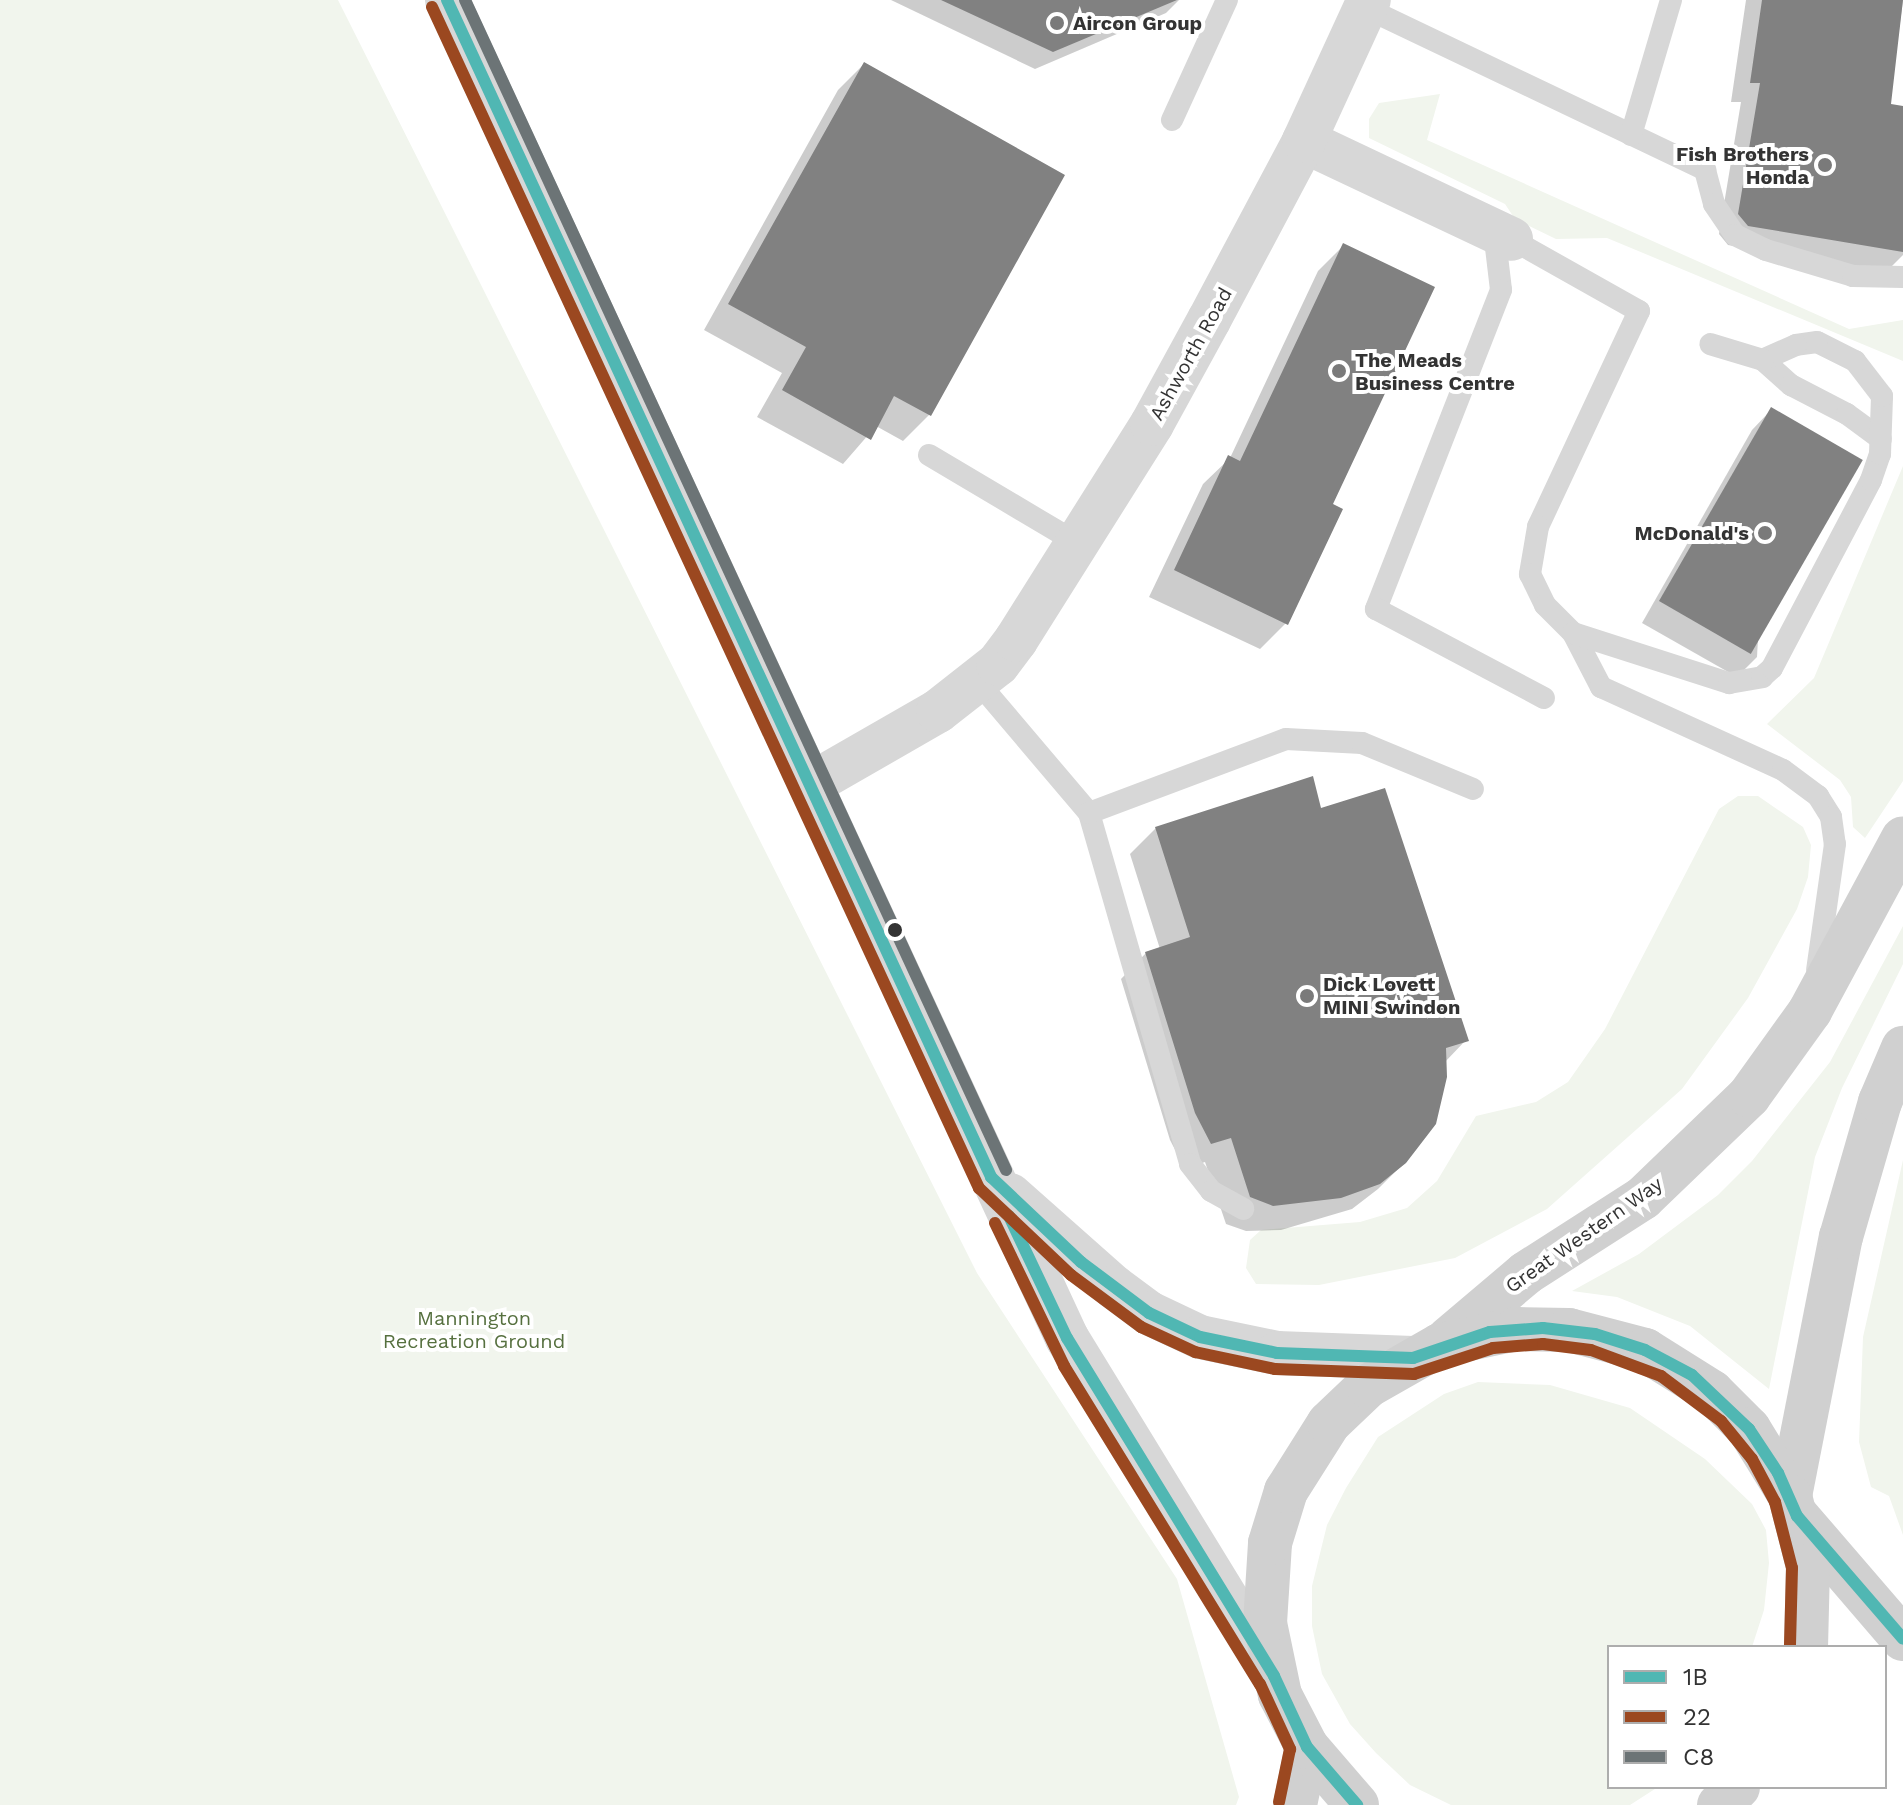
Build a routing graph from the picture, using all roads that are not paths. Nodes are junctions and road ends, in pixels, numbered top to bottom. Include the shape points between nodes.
1 (447, 0) edge
2 (1227, 0) edge
3 (1671, 0) edge
4 (1367, 4) edge
5 (1172, 120) dead end
6 (1631, 135) junction
7 (1304, 141) junction
8 (1502, 235) junction
9 (1903, 277) edge
10 (1710, 344) dead end
11 (1763, 360) junction
12 (1881, 439) junction
13 (929, 455) dead end
14 (1077, 543) junction
15 (1573, 633) junction
16 (977, 681) junction
17 (1544, 698) dead end
18 (811, 784) junction
19 (1473, 789) dead end
20 (1089, 813) junction
21 (1903, 838) edge
22 (1810, 1011) junction
23 (1903, 1048) edge
24 (991, 1177) junction
25 (1243, 1209) dead end
26 (1426, 1351) junction
27 (1793, 1506) junction
28 (1903, 1639) edge
29 (1806, 1645) edge
30 (1274, 1676) junction
31 (1307, 1747) junction
32 (1736, 1789) edge
33 (1295, 1805) edge
34 (1357, 1805) edge
35 (1719, 1805) edge

1 - 18 street
2 - 5 lane
3 - 6 lane
4 - 6 lane
4 - 7 street, Ashworth Road
6 - 9 lane via 1705,170 1714,204 1735,235 1853,276
7 - 8 street
7 - 14 street, Ashworth Road via 1152,424
8 - 15 lane via 1639,311 1532,545 1530,574 1537,591
8 - 17 lane via 1501,290 1376,609
10 - 11 lane
11 - 12 lane via 1791,385
11 - 12 lane via 1817,342 1855,361 1882,396
12 - 15 lane via 1871,480 1772,668 1762,677 1729,683
13 - 14 lane
14 - 16 street, Ashworth Road via 1016,640
15 - 22 lane via 1601,687 1783,770 1825,806 1835,844 1832,886
16 - 18 street, Ashworth Road via 938,711
16 - 20 lane
18 - 24 street
19 - 20 lane via 1362,743 1286,739
20 - 25 lane via 1190,1164 1211,1191
21 - 22 main road, Great Western Way
22 - 26 main road, Great Western Way via 1749,1096 1643,1198 1526,1273
23 - 27 main road via 1880,1102 1841,1237
24 - 26 street via 1081,1262 1149,1313 1200,1337 1277,1353
24 - 30 street via 1067,1338
26 - 27 main road via 1490,1332 1543,1328 1595,1334 1645,1350 1692,1375 1732,1409 1765,1450
26 - 30 main road via 1368,1386 1329,1423 1286,1491 1265,1569 1265,1623
27 - 28 main road
27 - 29 main road via 1810,1581
30 - 31 main road
31 - 33 main road
31 - 34 main road
32 - 35 main road

